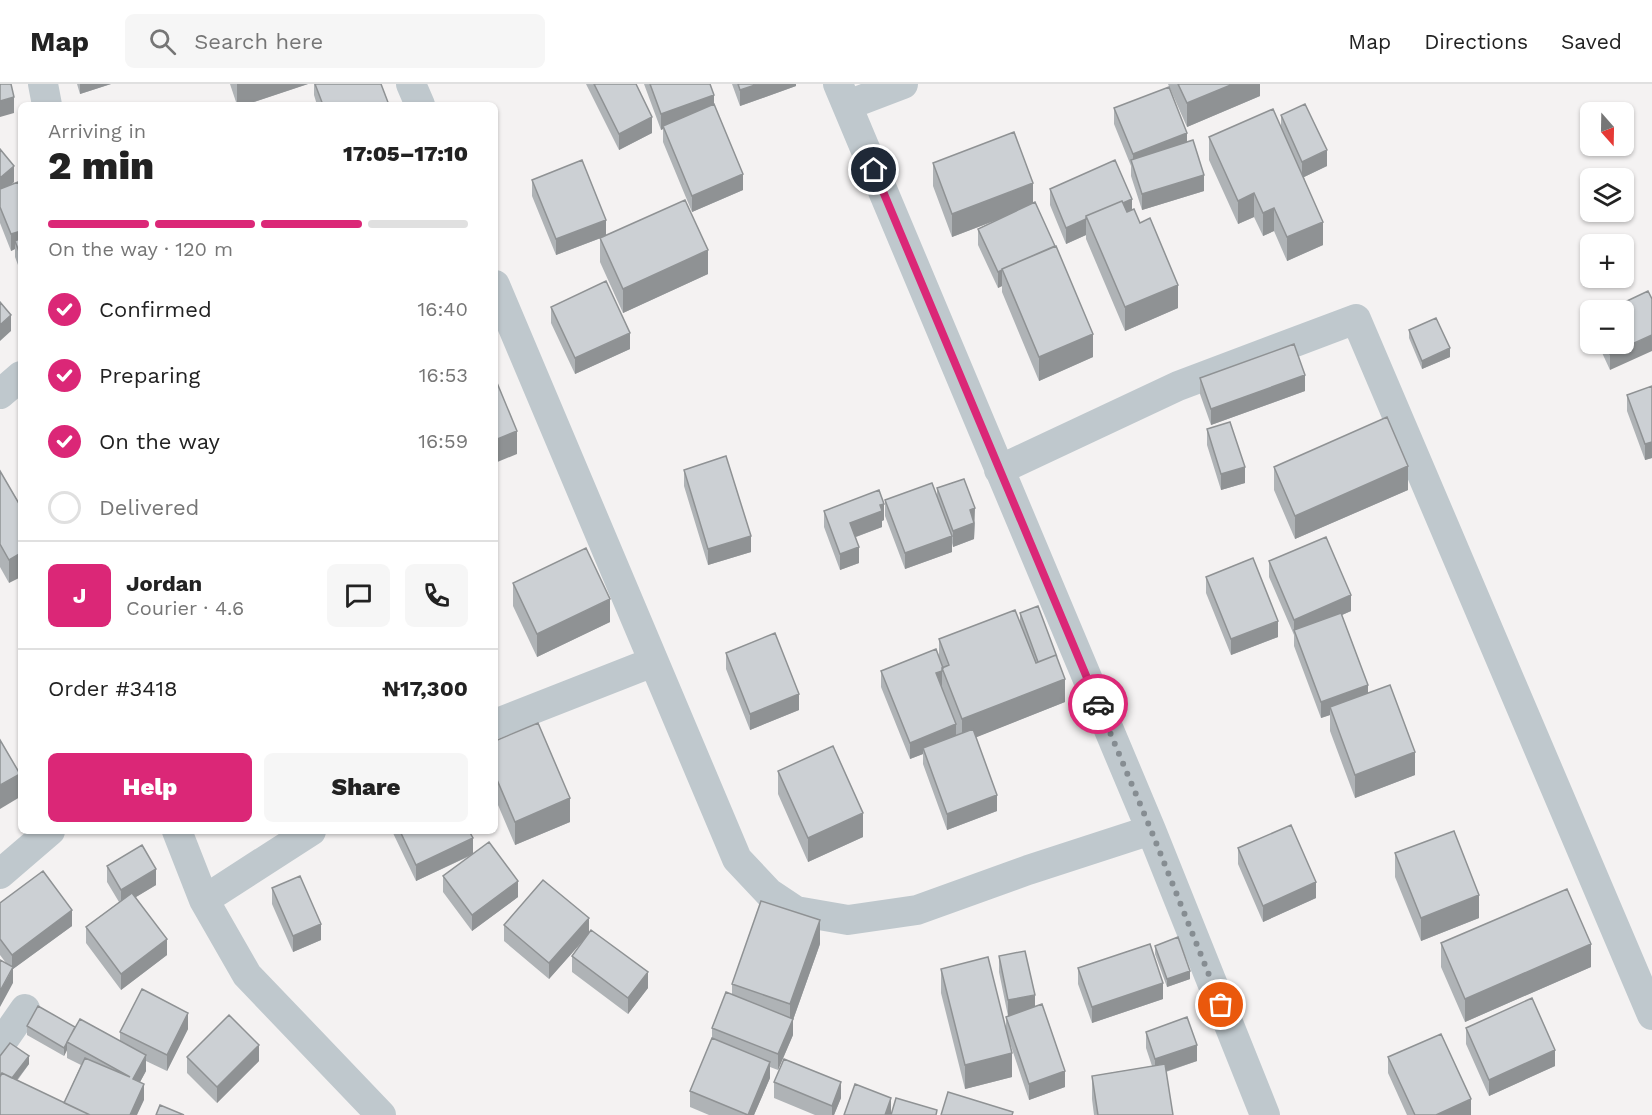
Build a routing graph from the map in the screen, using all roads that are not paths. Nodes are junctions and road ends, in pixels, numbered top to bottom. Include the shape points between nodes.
1 (43, 84) edge
2 (411, 84) edge
3 (903, 84) edge
4 (843, 95) edge
5 (46, 102) edge
6 (419, 102) edge
7 (498, 292) edge
8 (18, 378) edge
9 (0, 393) edge
10 (999, 470) junction
11 (653, 662) junction
12 (498, 723) edge
13 (1151, 830) junction
14 (47, 834) edge
15 (178, 834) edge
16 (306, 834) edge
17 (0, 874) edge
18 (204, 900) junction
19 (26, 1009) dead end
20 (1652, 1015) edge
21 (0, 1045) edge
22 (377, 1113) edge
23 (1265, 1115) edge

1 - 5 street
2 - 6 street
3 - 4 street
4 - 10 street
7 - 11 street
8 - 9 street
10 - 13 street
10 - 20 street via 1178,386 1356,319
11 - 12 street
11 - 13 street via 736,859 769,893 796,911 848,920 917,910
13 - 23 street
14 - 17 street
15 - 18 street
16 - 18 street
18 - 22 street via 247,975
19 - 21 street

